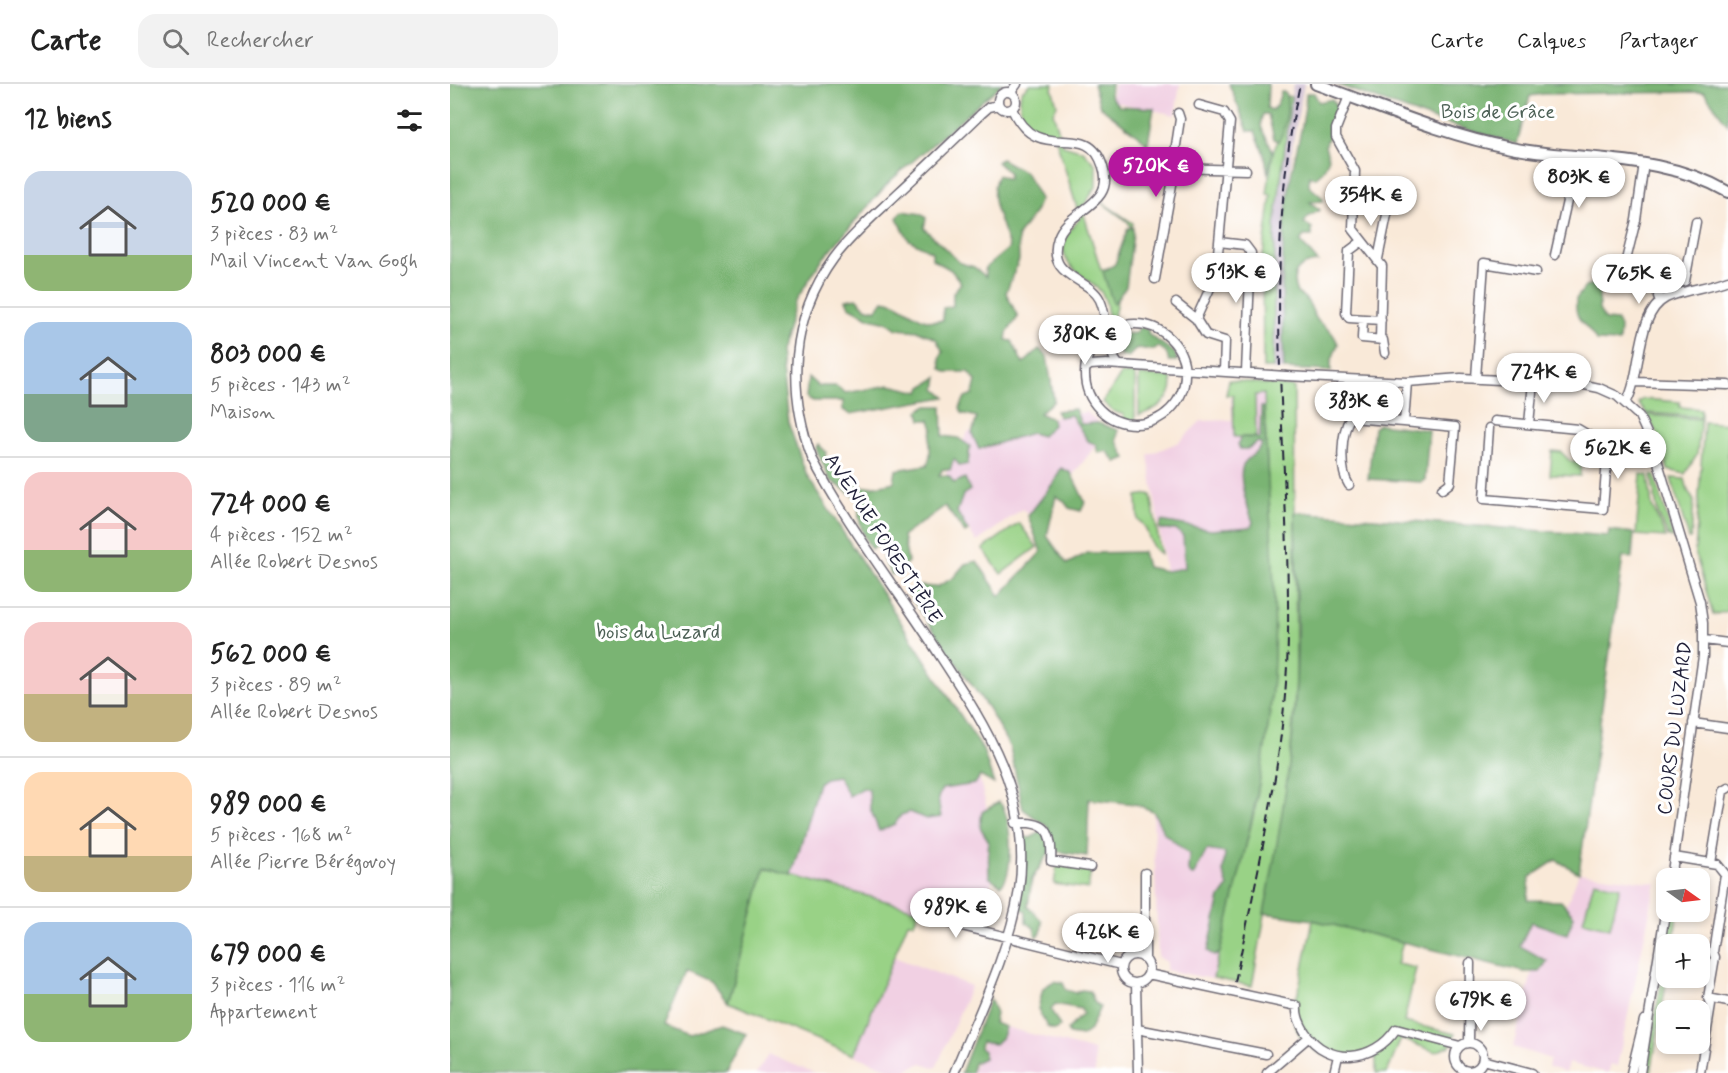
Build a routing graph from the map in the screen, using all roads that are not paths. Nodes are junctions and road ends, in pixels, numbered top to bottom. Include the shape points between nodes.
1 (1017, 84) edge
2 (1316, 84) edge
3 (1011, 93) junction
4 (1349, 96) junction
5 (999, 105) junction
6 (1198, 105) dead end
7 (1012, 109) junction
8 (1178, 113) dead end
9 (1577, 156) junction
10 (1644, 163) junction
11 (1175, 168) junction
12 (1224, 169) junction
13 (1246, 170) dead end
14 (1728, 192) edge
15 (1390, 201) dead end
16 (1696, 222) dead end
17 (1219, 242) junction
18 (1361, 242) junction
19 (1555, 255) dead end
20 (1378, 259) junction
21 (1628, 267) dead end
22 (1536, 272) dead end
23 (1155, 279) dead end
24 (1728, 280) edge
25 (1660, 302) junction
26 (1176, 303) dead end
27 (1196, 318) junction
28 (1363, 319) junction
29 (1381, 320) junction
30 (1106, 332) junction
31 (1380, 340) junction
32 (1094, 346) junction
33 (1385, 353) dead end
34 (1106, 364) junction
35 (1119, 365) junction
36 (1085, 368) junction
37 (1184, 368) junction
38 (1224, 371) junction
39 (1246, 372) junction
40 (1476, 378) junction
41 (1407, 382) junction
42 (1533, 382) junction
43 (1635, 382) junction
44 (1728, 385) edge
45 (1626, 403) junction
46 (1404, 422) junction
47 (1529, 424) junction
48 (1349, 485) dead end
49 (1442, 489) dead end
50 (1704, 640) junction
51 (1728, 643) edge
52 (1693, 723) junction
53 (1728, 728) edge
54 (1728, 788) edge
55 (1017, 823) junction
56 (1674, 857) junction
57 (1711, 863) junction
58 (1089, 867) dead end
59 (1672, 868) edge
60 (1145, 873) dead end
61 (917, 915) dead end
62 (1005, 936) junction
63 (1145, 958) junction
64 (1470, 963) dead end
65 (1121, 965) junction
66 (1656, 965) edge
67 (1656, 971) edge
68 (1148, 974) junction
69 (1136, 983) junction
70 (1708, 998) junction
71 (1728, 1002) edge
72 (1137, 1029) junction
73 (1309, 1037) junction
74 (1465, 1044) junction
75 (1266, 1054) dead end
76 (1338, 1056) junction
77 (1483, 1060) junction
78 (1463, 1072) edge
79 (950, 1073) edge
80 (954, 1073) edge
81 (1138, 1073) edge
82 (1267, 1073) edge
83 (1334, 1073) edge
84 (1532, 1073) edge
85 (1631, 1073) edge
86 (1640, 1073) edge
87 (1700, 1073) edge

1 - 3 street
2 - 4 main road
3 - 5 street via 1002,94
3 - 7 street via 1017,99
4 - 9 main road via 1486,142
4 - 18 street via 1336,137 1355,171 1352,221
5 - 7 street
5 - 55 street, AVENUE FORESTIÈRE via 981,114 835,256 817,284 804,318 797,346 795,387 802,429 822,477 985,724 1003,764
6 - 12 street via 1224,112 1229,118
7 - 30 street via 1018,124 1033,137 1081,142 1102,162 1105,179 1101,194 1093,205 1067,222 1057,247 1066,273 1098,295
8 - 11 street
9 - 10 main road
9 - 19 street
10 - 14 main road via 1686,172
10 - 21 street via 1626,260
11 - 12 street
11 - 23 street
12 - 13 street
12 - 17 street
15 - 20 street
16 - 25 street via 1684,281 1661,291
17 - 27 street via 1214,281
17 - 39 street via 1245,246 1251,253
18 - 20 street
18 - 28 street via 1349,251 1346,313 1349,318
20 - 29 street via 1384,274
22 - 40 street via 1484,263
24 - 25 street
25 - 43 street via 1647,321
26 - 27 street
27 - 38 street via 1206,335 1225,341
28 - 29 street
28 - 31 street via 1362,338
29 - 31 street
30 - 32 street
30 - 35 street via 1109,351
30 - 37 street via 1125,324 1153,327 1174,342 1183,357
31 - 33 street via 1386,343
32 - 34 street via 1095,358
32 - 36 street
34 - 35 street, COURS DU LUZARD
34 - 36 street, COURS DU LUZARD
35 - 37 street, COURS DU LUZARD
36 - 37 street via 1086,388 1095,406 1116,422 1133,425 1154,421 1173,407 1183,389
37 - 38 street, COURS DU LUZARD
38 - 39 street, COURS DU LUZARD
39 - 41 street, COURS DU LUZARD, bridge
40 - 41 street, COURS DU LUZARD
40 - 42 street, COURS DU LUZARD
41 - 46 street
42 - 45 street, COURS DU LUZARD via 1589,386 1612,393
42 - 47 street
43 - 44 street
43 - 45 street
45 - 50 street, COURS DU LUZARD via 1642,420 1654,449 1700,602
46 - 48 street via 1350,418 1343,469
46 - 49 street via 1455,427 1450,483
47 - 47 street via 1578,429 1608,447 1603,509 1484,499 1492,425
50 - 51 street
50 - 52 street, COURS DU LUZARD
52 - 53 street
52 - 56 street, COURS DU LUZARD
54 - 57 street via 1723,791
55 - 58 street via 1037,823 1048,831 1051,861
55 - 62 street, AVENUE FORESTIÈRE via 1020,877
56 - 57 street
56 - 59 street, COURS DU LUZARD
57 - 70 street via 1721,867 1725,874
60 - 63 street
61 - 62 street
62 - 65 street
62 - 79 street
62 - 80 street
63 - 65 street via 1131,955
63 - 68 street
64 - 74 street
65 - 69 street via 1124,978
66 - 85 street
67 - 86 street
68 - 69 street
68 - 73 street via 1297,1005 1300,1022
69 - 72 street
70 - 71 street
70 - 87 street via 1711,1005
72 - 75 street
72 - 81 street
73 - 76 street via 1321,1049
73 - 82 street
74 - 76 street via 1396,1029 1383,1045 1365,1054
74 - 77 street via 1480,1048
74 - 78 street via 1455,1059
76 - 83 street
77 - 78 street via 1476,1070
77 - 84 street

